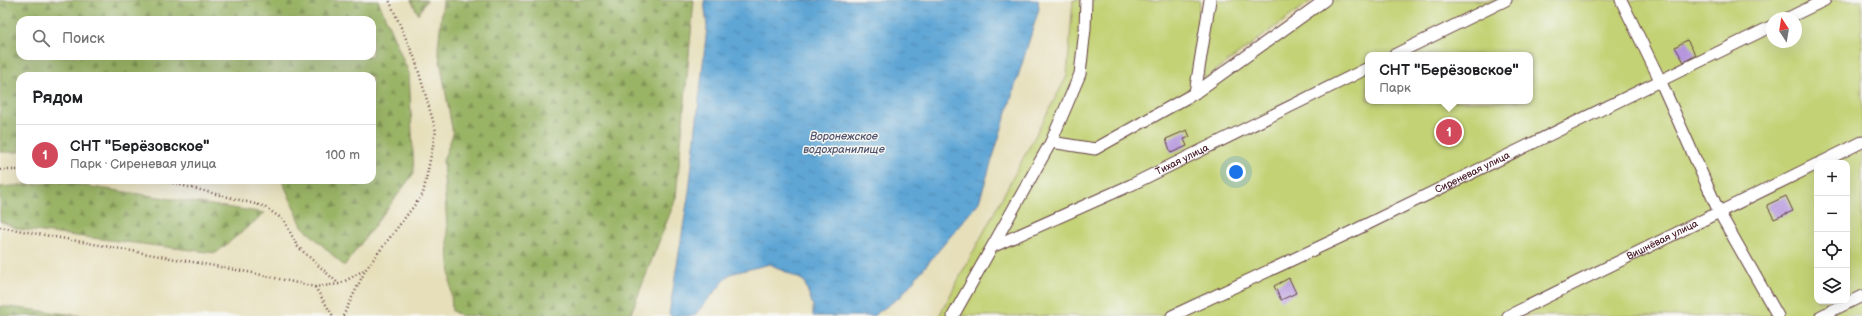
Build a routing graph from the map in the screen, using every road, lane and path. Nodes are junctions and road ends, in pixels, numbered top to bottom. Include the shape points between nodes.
1 (389, 0) edge
2 (1086, 0) edge
3 (1210, 0) edge
4 (1325, 0) edge
5 (1506, 0) edge
6 (1621, 0) edge
7 (1825, 0) edge
8 (1800, 12) edge
9 (1766, 29) edge
10 (1400, 52) edge
11 (1365, 69) edge
12 (1660, 80) junction
13 (1195, 93) junction
14 (1051, 142) junction
15 (1862, 142) edge
16 (1826, 160) edge
17 (1814, 166) edge
18 (0, 170) edge
19 (16, 170) edge
20 (177, 184) edge
21 (1719, 212) junction
22 (0, 228) edge
23 (994, 246) junction
24 (366, 269) junction
25 (340, 284) junction
26 (314, 287) junction
27 (1862, 296) edge
28 (333, 316) edge
29 (343, 316) edge
30 (953, 316) edge
31 (1172, 316) edge
32 (1508, 316) edge
33 (1778, 316) edge
34 (1820, 316) edge

1 - 24 path via 416,59 436,131 423,194
2 - 14 street via 1080,74
3 - 13 street
4 - 13 street
5 - 10 street
6 - 12 street
7 - 8 street
9 - 12 street, Сиреневая улица
11 - 23 street, Тихая улица via 1131,185
12 - 21 street
12 - 31 street, Сиреневая улица via 1345,235
13 - 14 street via 1095,149
14 - 23 street
15 - 16 street, Вишнёвая улица
17 - 21 street, Вишнёвая улица
18 - 19 path
20 - 25 path via 263,206 284,220 297,246
21 - 32 street, Вишнёвая улица
21 - 33 street
22 - 26 path via 253,273
23 - 30 street
24 - 25 path
24 - 29 path
25 - 26 path
26 - 28 path
27 - 34 street

